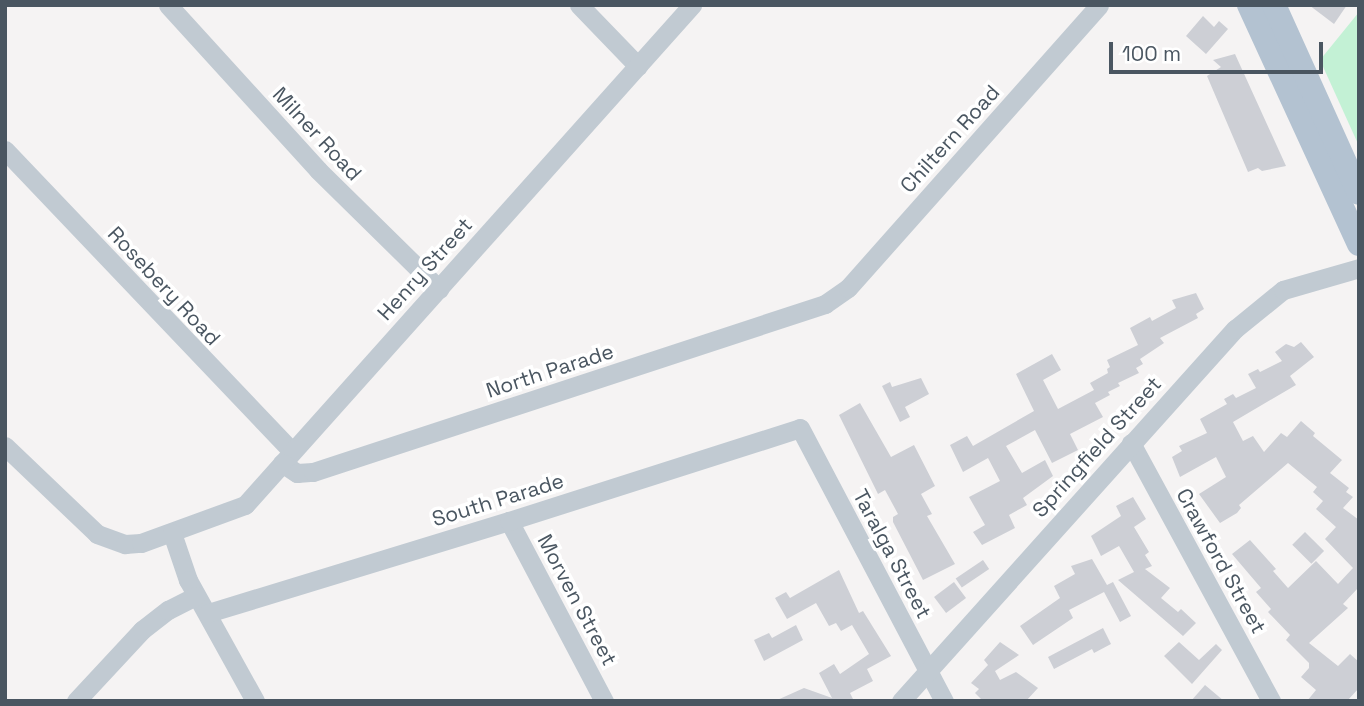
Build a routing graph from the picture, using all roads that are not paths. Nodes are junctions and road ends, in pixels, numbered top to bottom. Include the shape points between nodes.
1 (168, 5) edge
2 (579, 5) edge
3 (692, 5) edge
4 (1099, 5) edge
5 (1249, 5) edge
6 (1274, 5) edge
7 (638, 66) junction
8 (5, 150) edge
9 (1346, 183) edge
10 (1358, 243) edge
11 (1359, 268) edge
12 (439, 289) junction
13 (832, 299) joint
14 (800, 428) joint
15 (1131, 443) junction
16 (5, 446) edge
17 (287, 457) junction
18 (509, 521) junction
19 (172, 533) junction
20 (192, 588) junction
21 (208, 613) junction
22 (928, 671) junction
23 (76, 701) edge
24 (255, 701) edge
25 (604, 701) edge
26 (901, 701) edge
27 (944, 701) edge
28 (1270, 701) edge

1 - 12 street, Milner Road via 318,170
2 - 7 street
3 - 7 street, Henry Street
4 - 13 street, Chiltern Road via 848,288
5 - 9 main road
6 - 9 main road
7 - 12 street, Henry Street
8 - 17 street, Rosebery Road
9 - 10 main road
11 - 15 street, Springfield Street via 1303,282 1266,302 1218,346
12 - 17 street, Henry Street
13 - 17 street, North Parade via 804,313 313,472 297,473
14 - 18 street, South Parade
14 - 22 street, Taralga Street
15 - 22 street, Springfield Street
15 - 28 street, Crawford Street
16 - 19 street, Henry Street via 104,538 134,544
17 - 19 street, Henry Street via 245,505
18 - 21 street, South Parade
18 - 25 street, Morven Street
19 - 20 street
20 - 21 street
20 - 23 street via 142,630
21 - 24 street
22 - 26 street, Springfield Street
22 - 27 street, Taralga Street

